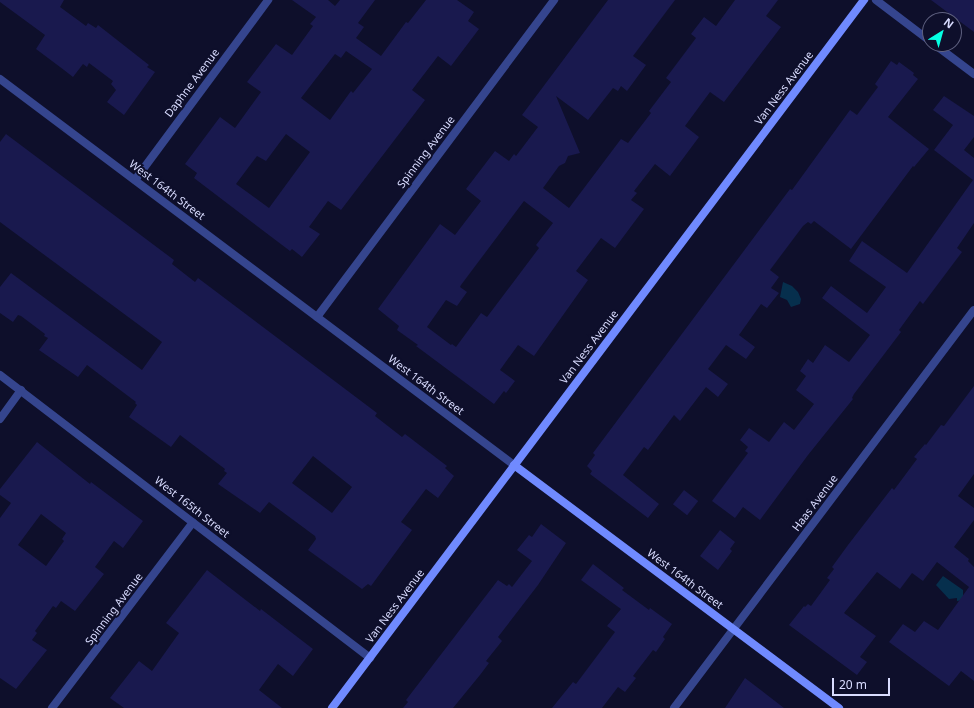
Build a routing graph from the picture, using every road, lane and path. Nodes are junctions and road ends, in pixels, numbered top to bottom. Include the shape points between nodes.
1 (268, 0) edge
2 (554, 0) edge
3 (864, 0) edge
4 (876, 0) edge
5 (922, 35) edge
6 (945, 52) edge
7 (974, 74) edge
8 (0, 79) edge
9 (135, 180) junction
10 (974, 310) edge
11 (317, 317) junction
12 (0, 375) edge
13 (21, 390) junction
14 (0, 419) edge
15 (514, 465) junction
16 (193, 522) junction
17 (734, 629) junction
18 (370, 658) junction
19 (52, 708) edge
20 (332, 708) edge
21 (674, 708) edge
22 (839, 708) edge

1 - 9 street, Daphne Avenue
2 - 11 street, Spinning Avenue
3 - 15 main road, Van Ness Avenue
4 - 5 street
6 - 7 street
8 - 9 street, West 164th Street
9 - 11 street, West 164th Street
10 - 17 street, Haas Avenue
11 - 15 street, West 164th Street
12 - 13 street, West 165th Street
13 - 14 street
13 - 16 street, West 165th Street
15 - 17 main road, West 164th Street
15 - 18 main road, Van Ness Avenue
16 - 18 street, West 165th Street
16 - 19 street, Spinning Avenue
17 - 21 street, Haas Avenue
17 - 22 main road, West 164th Street
18 - 20 main road, Van Ness Avenue

